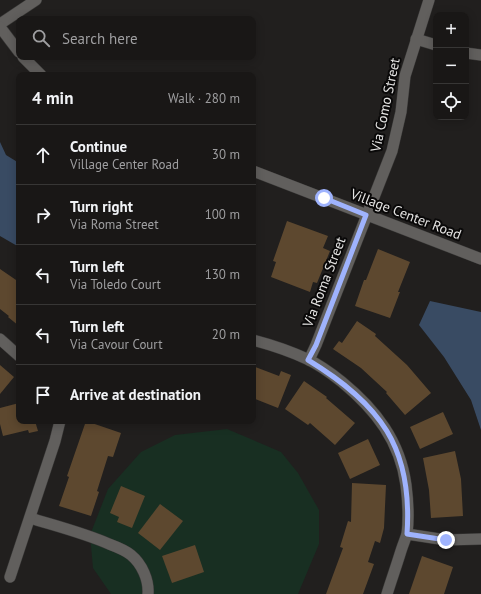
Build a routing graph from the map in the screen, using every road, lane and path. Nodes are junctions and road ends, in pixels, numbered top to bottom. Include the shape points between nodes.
1 (36, 0) edge
2 (429, 0) edge
3 (0, 25) edge
4 (416, 39) junction
5 (433, 44) edge
6 (16, 48) edge
7 (469, 53) edge
8 (481, 55) edge
9 (27, 60) edge
10 (39, 72) edge
11 (256, 172) edge
12 (366, 215) junction
13 (481, 259) edge
14 (0, 339) edge
15 (256, 341) edge
16 (16, 353) edge
17 (308, 360) junction
18 (59, 424) edge
19 (30, 518) junction
20 (407, 534) junction
21 (481, 539) edge
22 (10, 577) dead end
23 (148, 594) edge
24 (387, 594) edge

1 - 3 street
2 - 4 street, Via Como Street
3 - 6 street
4 - 5 street
4 - 12 street, Via Como Street via 405,76 401,112 392,151
7 - 8 street
9 - 10 street
11 - 12 street, Village Center Road
12 - 13 street, Village Center Road
12 - 17 street, Via Roma Street
14 - 16 street
15 - 17 street via 277,346
17 - 20 street via 332,374 356,393 373,411 393,442 400,456 405,477
18 - 19 street
19 - 22 street
19 - 23 street via 124,550 140,566 148,583
20 - 21 street via 446,540
20 - 24 street

